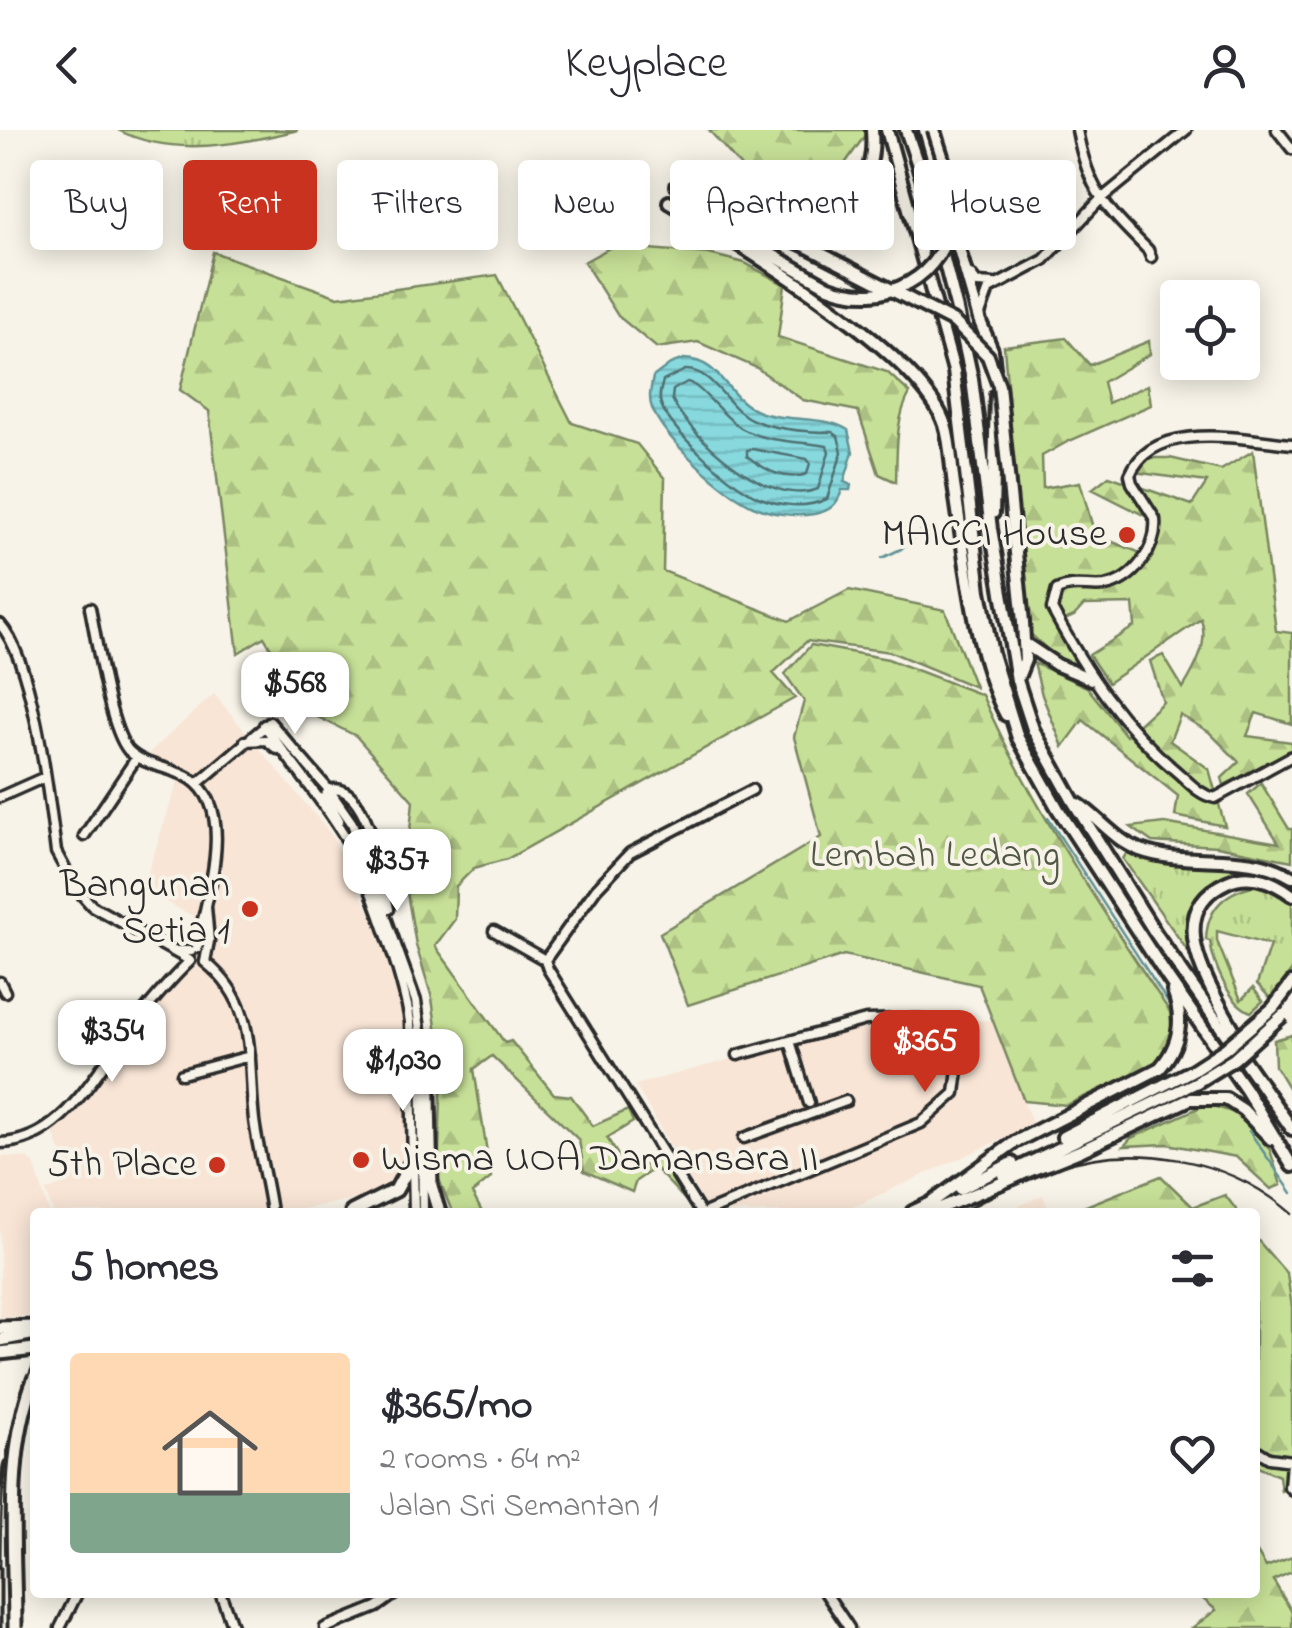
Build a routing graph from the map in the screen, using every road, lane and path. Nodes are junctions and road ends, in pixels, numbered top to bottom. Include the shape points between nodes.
1 (872, 130) edge
2 (887, 130) edge
3 (906, 130) edge
4 (925, 130) edge
5 (934, 130) edge
6 (1077, 130) edge
7 (1186, 130) edge
8 (1277, 130) edge
9 (1292, 148) edge
10 (1100, 200) junction
11 (1152, 253) dead end
12 (964, 266) junction
13 (994, 284) junction
14 (979, 319) junction
15 (1292, 444) edge
16 (991, 529) junction
17 (90, 608) dead end
18 (0, 624) edge
19 (1024, 643) junction
20 (1090, 679) junction
21 (1017, 680) junction
22 (267, 724) junction
23 (1018, 738) junction
24 (245, 741) junction
25 (1292, 756) edge
26 (137, 757) junction
27 (296, 771) junction
28 (45, 777) junction
29 (197, 784) junction
30 (330, 790) junction
31 (752, 790) dead end
32 (0, 797) edge
33 (1073, 801) junction
34 (84, 836) dead end
35 (349, 842) junction
36 (1292, 876) edge
37 (1292, 896) edge
38 (494, 932) dead end
39 (397, 942) junction
40 (196, 957) junction
41 (546, 960) junction
42 (1168, 978) junction
43 (0, 982) edge
44 (1292, 983) edge
45 (5, 992) dead end
46 (1292, 1004) edge
47 (1278, 1012) junction
48 (421, 1038) junction
49 (790, 1042) junction
50 (738, 1055) dead end
51 (250, 1056) junction
52 (182, 1074) dead end
53 (1261, 1083) junction
54 (846, 1100) dead end
55 (809, 1103) dead end
56 (1292, 1129) edge
57 (744, 1138) dead end
58 (0, 1143) edge
59 (1282, 1150) junction
60 (412, 1161) junction
61 (1292, 1166) edge
62 (418, 1190) junction
63 (271, 1208) edge
64 (360, 1208) edge
65 (415, 1208) edge
66 (422, 1208) edge
67 (438, 1208) edge
68 (700, 1208) edge
69 (713, 1208) edge
70 (932, 1208) edge
71 (934, 1208) edge
72 (934, 1208) edge
73 (935, 1208) edge
74 (0, 1328) edge
75 (30, 1330) edge
76 (30, 1331) edge
77 (0, 1340) edge
78 (30, 1350) edge
79 (0, 1353) edge
80 (30, 1392) edge
81 (30, 1401) edge
82 (1260, 1452) edge
83 (1291, 1461) edge
84 (1292, 1490) edge
85 (75, 1598) edge
86 (222, 1598) edge
87 (390, 1598) edge
88 (829, 1598) edge
89 (8, 1628) edge
90 (60, 1628) edge
91 (233, 1628) edge
92 (325, 1628) edge
93 (850, 1628) edge

1 - 19 main road, bridge via 874,152 865,180 824,215 781,218 677,186 954,322 988,356 999,386
2 - 23 main road via 954,371 980,591
3 - 16 main road via 958,310
4 - 12 main road
5 - 23 main road, bridge via 952,214 946,240 918,277 875,296 829,287 669,202 770,263 897,361 934,402 950,446 982,644
6 - 10 street
7 - 10 street
8 - 9 street
10 - 11 street
10 - 13 street via 1044,260
12 - 13 street via 974,280
12 - 14 main road
13 - 14 street
14 - 16 main road via 996,384
15 - 20 street via 1174,440 1134,466 1132,483 1156,519 1152,544 1115,583 1067,585 1053,598 1052,609
16 - 21 main road
17 - 26 street via 117,728
18 - 28 street via 26,686
19 - 20 main road
19 - 21 main road
20 - 25 street via 1152,751 1204,796 1215,798
21 - 33 main road via 1034,730
22 - 24 street
22 - 27 street
22 - 30 street
23 - 42 main road
24 - 27 street via 272,744
24 - 29 street
26 - 29 street
26 - 34 street
27 - 35 street
28 - 32 street
28 - 40 street via 56,852 75,887 92,906
29 - 40 street via 211,805 216,853
30 - 35 street via 327,802
30 - 39 street via 360,840
30 - 39 street via 346,791 362,810
31 - 41 street via 630,853
33 - 36 main road via 1138,850 1257,862
33 - 53 main road
35 - 60 street via 409,1013
37 - 53 main road via 1265,880 1228,881 1199,906 1194,926 1200,965
38 - 41 street
39 - 48 street
40 - 51 street via 236,997
40 - 58 street via 66,1113 30,1138
41 - 68 street
42 - 59 main road
42 - 70 main road via 1178,1038 1160,1068 1015,1142
43 - 45 street
44 - 47 main road
46 - 47 main road
47 - 71 main road, bridge via 1190,1071
47 - 72 main road, bridge via 1234,1059 1197,1082
48 - 62 street
48 - 67 highway via 428,1054 431,1186
49 - 50 street
49 - 55 street
49 - 69 street via 866,1020 920,1019 950,1044 958,1070 955,1093 921,1122
51 - 52 street
51 - 63 street
53 - 56 main road
54 - 57 street
59 - 61 main road
59 - 73 main road via 1235,1104 1203,1097
60 - 62 street
60 - 64 highway via 396,1190
62 - 65 street
62 - 66 street
74 - 75 highway
76 - 77 highway
78 - 79 highway
80 - 89 highway, bridge via 16,1464
81 - 89 highway via 10,1466
82 - 83 street
83 - 84 street
85 - 90 street
86 - 91 street
87 - 92 street
88 - 93 street

